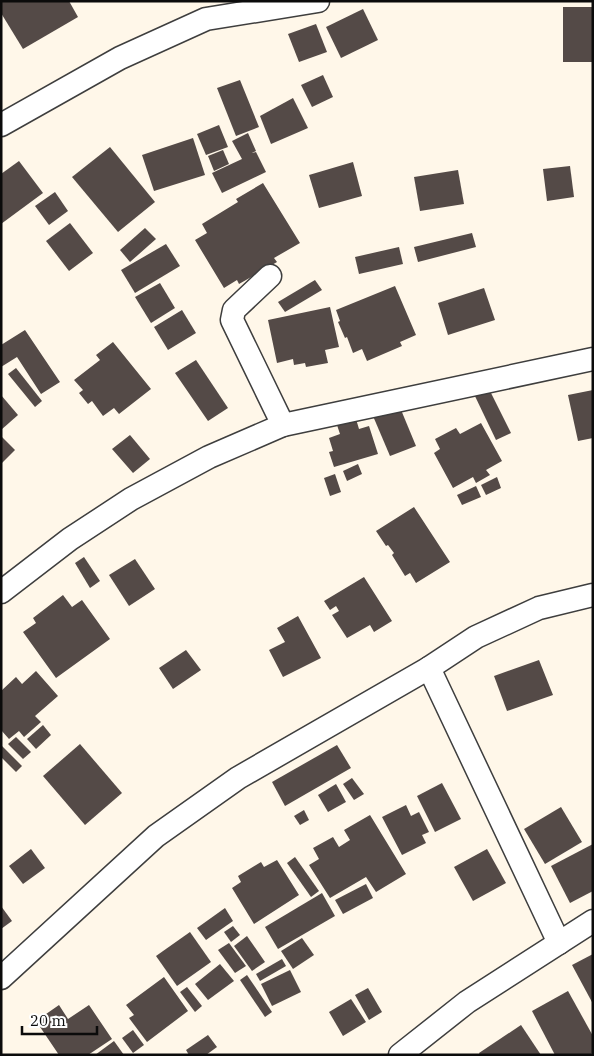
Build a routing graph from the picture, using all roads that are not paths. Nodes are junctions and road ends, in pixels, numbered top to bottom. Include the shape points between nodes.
1 (318, 1) edge
2 (202, 10) edge
3 (1, 125) edge
4 (270, 276) dead end
5 (593, 359) edge
6 (283, 425) junction
7 (1, 592) edge
8 (593, 595) edge
9 (429, 668) junction
10 (593, 921) edge
11 (559, 943) junction
12 (1, 978) edge
13 (400, 1055) edge

1 - 2 street
2 - 3 street
4 - 6 street via 234,310 232,320
5 - 6 street
6 - 7 street via 208,457 131,499 70,539
8 - 9 street via 539,608 476,637
9 - 11 street
9 - 12 street via 238,778 156,836
10 - 11 street
11 - 13 street via 467,1002

